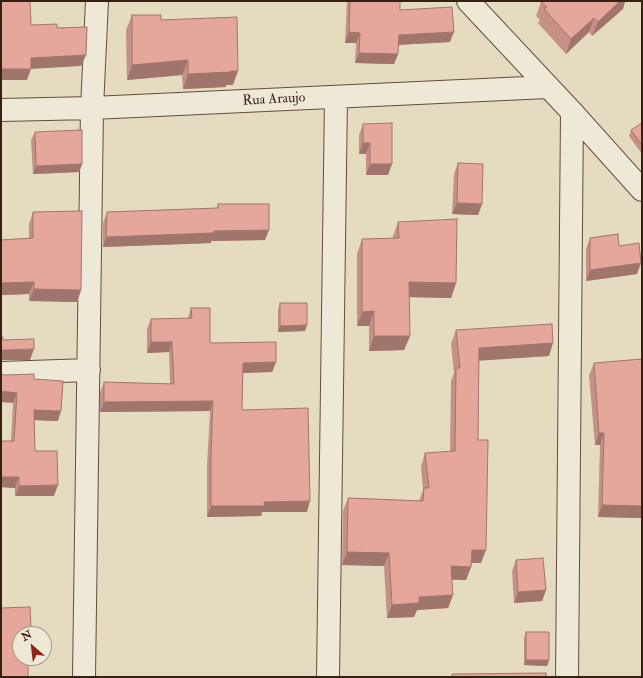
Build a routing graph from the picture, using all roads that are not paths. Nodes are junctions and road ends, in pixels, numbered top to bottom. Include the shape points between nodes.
1 (97, 1) edge
2 (468, 1) edge
3 (548, 87) junction
4 (336, 97) junction
5 (92, 108) junction
6 (1, 110) edge
7 (572, 112) junction
8 (642, 190) edge
9 (89, 370) junction
10 (1, 373) edge
11 (84, 677) edge
12 (328, 677) edge
13 (567, 677) edge

1 - 5 street
2 - 3 street
3 - 4 street, Rua Araujo
3 - 7 street
4 - 5 street, Rua Araujo
4 - 12 street
5 - 6 street, Rua Araujo
5 - 9 street
7 - 8 street
7 - 13 street
9 - 10 street
9 - 11 street

